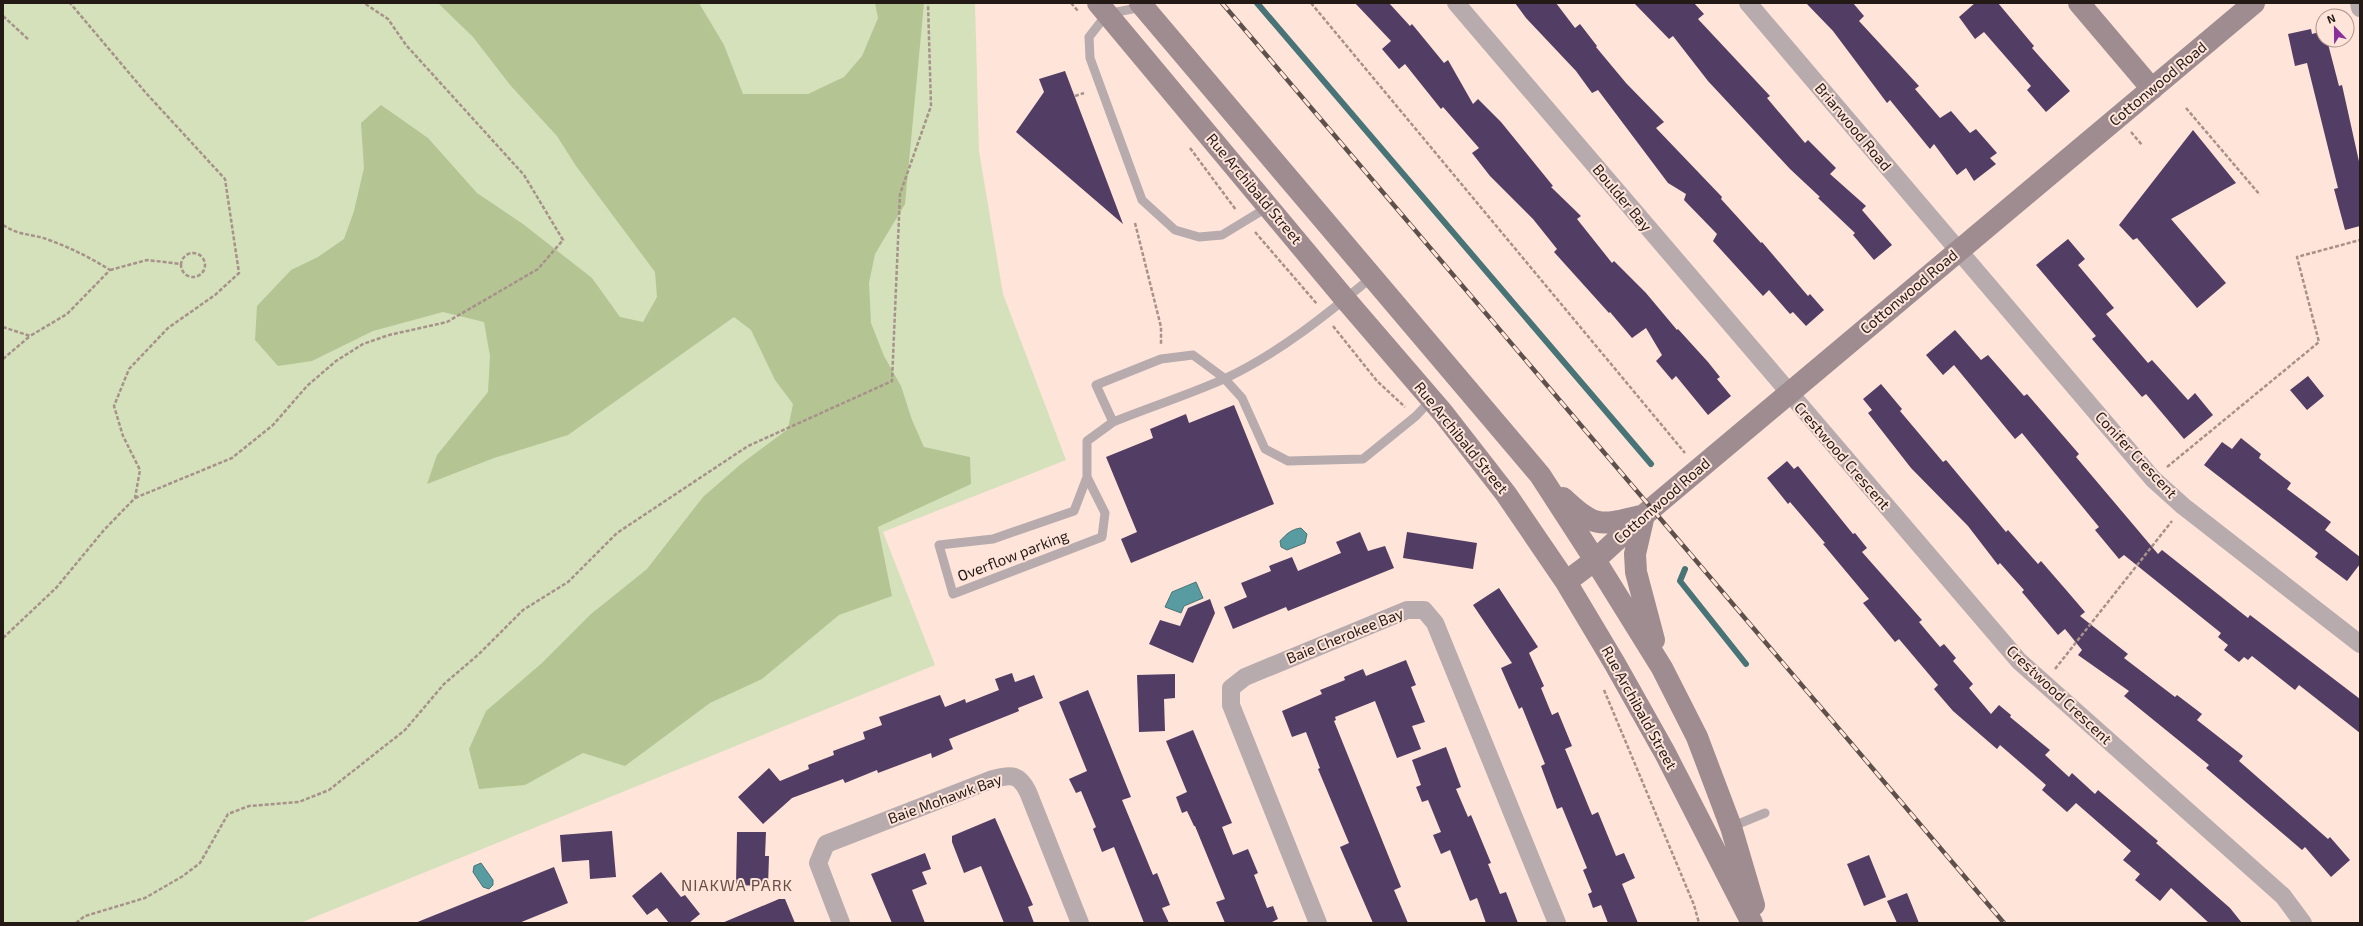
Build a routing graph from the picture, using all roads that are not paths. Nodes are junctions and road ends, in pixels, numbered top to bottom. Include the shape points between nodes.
1 (1456, 3) edge
2 (1748, 3) edge
3 (2079, 3) edge
4 (2254, 3) edge
5 (2359, 3) edge
6 (1141, 5) edge
7 (2360, 8) edge
8 (1100, 16) edge
9 (2152, 89) junction
10 (1269, 207) junction
11 (1958, 252) junction
12 (1372, 277) junction
13 (1345, 299) junction
14 (1224, 378) junction
15 (1788, 393) junction
16 (1431, 400) junction
17 (1113, 422) junction
18 (1540, 475) junction
19 (1087, 477) junction
20 (1644, 515) junction
21 (1595, 560) junction
22 (1566, 582) junction
23 (2360, 644) edge
24 (1662, 668) junction
25 (1765, 813) dead end
26 (1731, 827) junction
27 (841, 923) edge
28 (1080, 923) edge
29 (1318, 923) edge
30 (1557, 923) edge
31 (1752, 923) edge
32 (1759, 923) edge
33 (2303, 923) edge

1 - 15 street, Boulder Bay
2 - 11 street, Briarwood Road
3 - 9 main road
4 - 9 main road, Cottonwood Road
5 - 7 street
6 - 8 lane
6 - 12 main road
8 - 10 main road, Rue Archibald Street
8 - 10 lane via 1089,37 1090,58 1142,200 1175,230 1199,237 1222,235
9 - 11 main road, Cottonwood Road
10 - 13 main road, Rue Archibald Street
11 - 15 main road, Cottonwood Road
11 - 23 street, Conifer Crescent via 2153,479 2183,506
12 - 13 lane
12 - 18 main road
13 - 14 lane via 1279,348
13 - 16 main road, Rue Archibald Street
14 - 16 lane via 1242,398 1265,449 1288,461 1363,459 1416,416
14 - 17 lane
14 - 17 lane via 1193,355 1161,359 1096,385
15 - 20 main road, Cottonwood Road
15 - 33 street, Crestwood Crescent via 2019,661 2283,896
16 - 22 main road, Rue Archibald Street via 1506,494
17 - 19 lane, Overflow parking via 1087,441
18 - 20 main road via 1583,516 1595,522 1612,523
18 - 21 main road
19 - 19 lane, Overflow parking via 1105,513 1102,537 952,594 939,545 993,539 1074,511
20 - 21 main road, Cottonwood Road
20 - 24 main road via 1635,554 1636,572
21 - 22 main road, Cottonwood Road
21 - 24 main road
22 - 31 main road, Rue Archibald Street via 1661,747
24 - 26 main road via 1697,737
25 - 26 lane
26 - 32 main road
27 - 28 street, Baie Mohawk Bay via 818,863 826,844 993,779 1010,775 1023,781
29 - 30 street, Baie Cherokee Bay via 1231,705 1231,688 1245,677 1407,610 1424,610 1435,623

